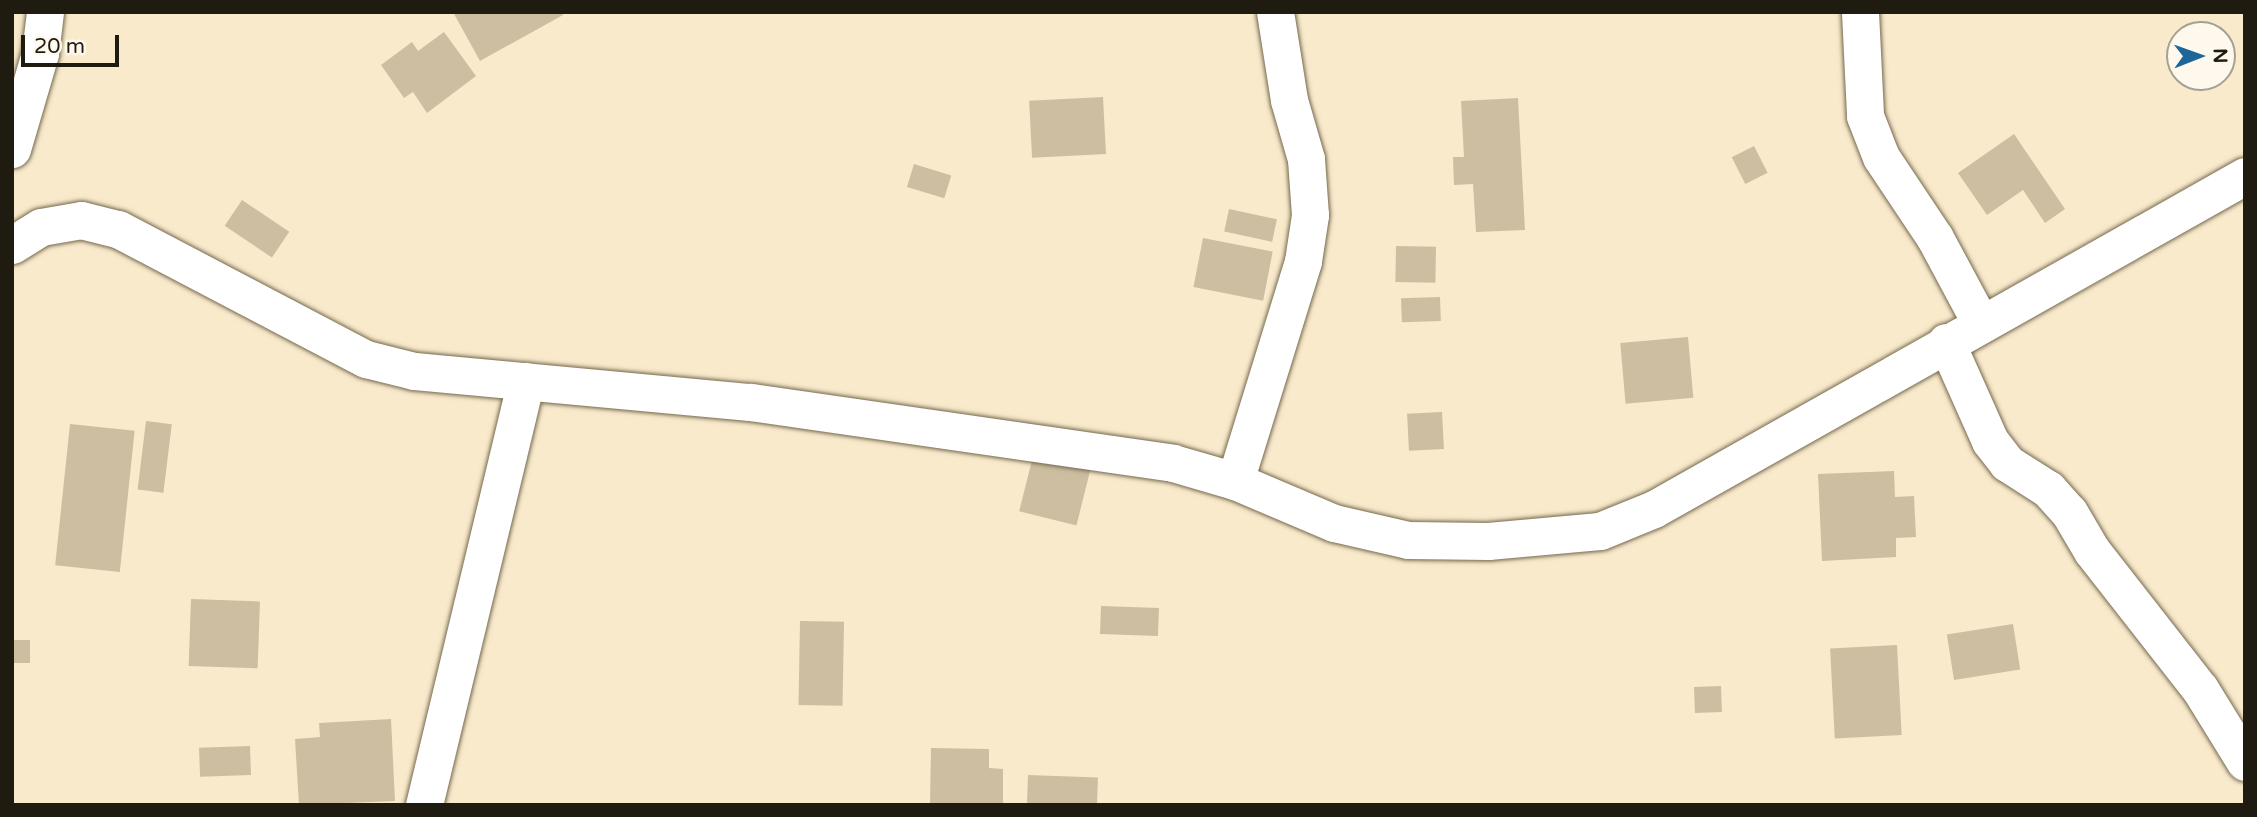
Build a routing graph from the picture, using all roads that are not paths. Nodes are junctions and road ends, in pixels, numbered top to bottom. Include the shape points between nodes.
1 (45, 12) edge
2 (1275, 12) edge
3 (1860, 12) edge
4 (12, 149) edge
5 (2245, 176) edge
6 (12, 246) edge
7 (1980, 322) junction
8 (1946, 342) junction
9 (526, 381) junction
10 (1235, 481) junction
11 (2245, 762) edge
12 (424, 805) edge

1 - 4 street via 40,53
2 - 10 street via 1289,100 1306,159 1310,215 1303,261
3 - 7 street via 1869,126 1881,157 1935,238
5 - 7 street via 2111,254
6 - 9 street via 41,227 80,220 118,229 366,359 414,371
7 - 8 street
8 - 10 street via 1654,509 1600,531 1488,541 1408,540 1334,523
8 - 11 street via 1990,441 2007,463 2048,489 2069,512 2092,551 2200,689
9 - 10 street via 751,402 1173,463
9 - 12 street

